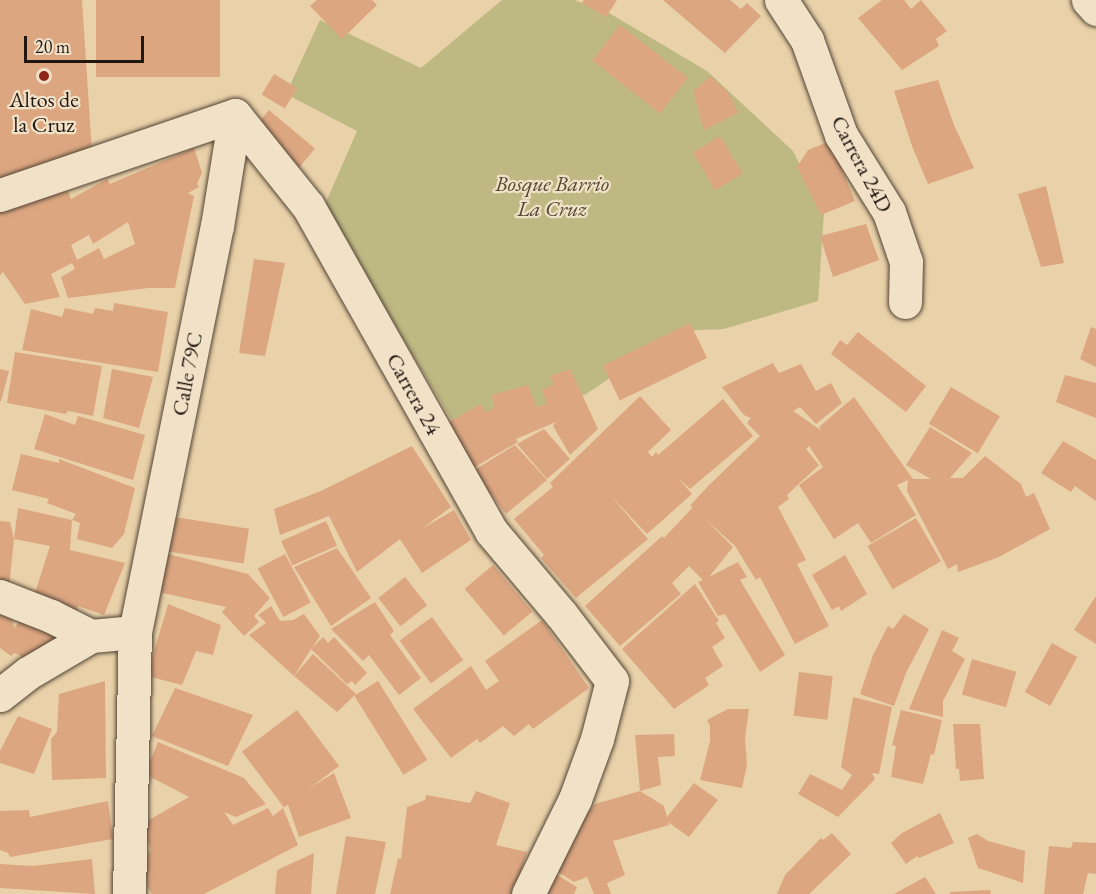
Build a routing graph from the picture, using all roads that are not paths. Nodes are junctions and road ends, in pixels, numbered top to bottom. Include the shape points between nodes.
1 (782, 0) edge
2 (1088, 0) edge
3 (1096, 9) edge
4 (235, 115) junction
5 (0, 195) edge
6 (905, 302) dead end
7 (0, 596) edge
8 (135, 632) junction
9 (91, 636) junction
10 (0, 694) edge
11 (129, 894) edge
12 (528, 894) edge

1 - 6 street, Carrera 24D via 807,40 842,135 889,212 906,262
2 - 3 street
4 - 5 street
4 - 8 street, Calle 79C via 217,226
4 - 12 street, Carrera 24 via 308,207 491,531 612,681 597,739 575,799
7 - 9 street
8 - 9 street
8 - 11 street, Calle 79C
9 - 10 street

